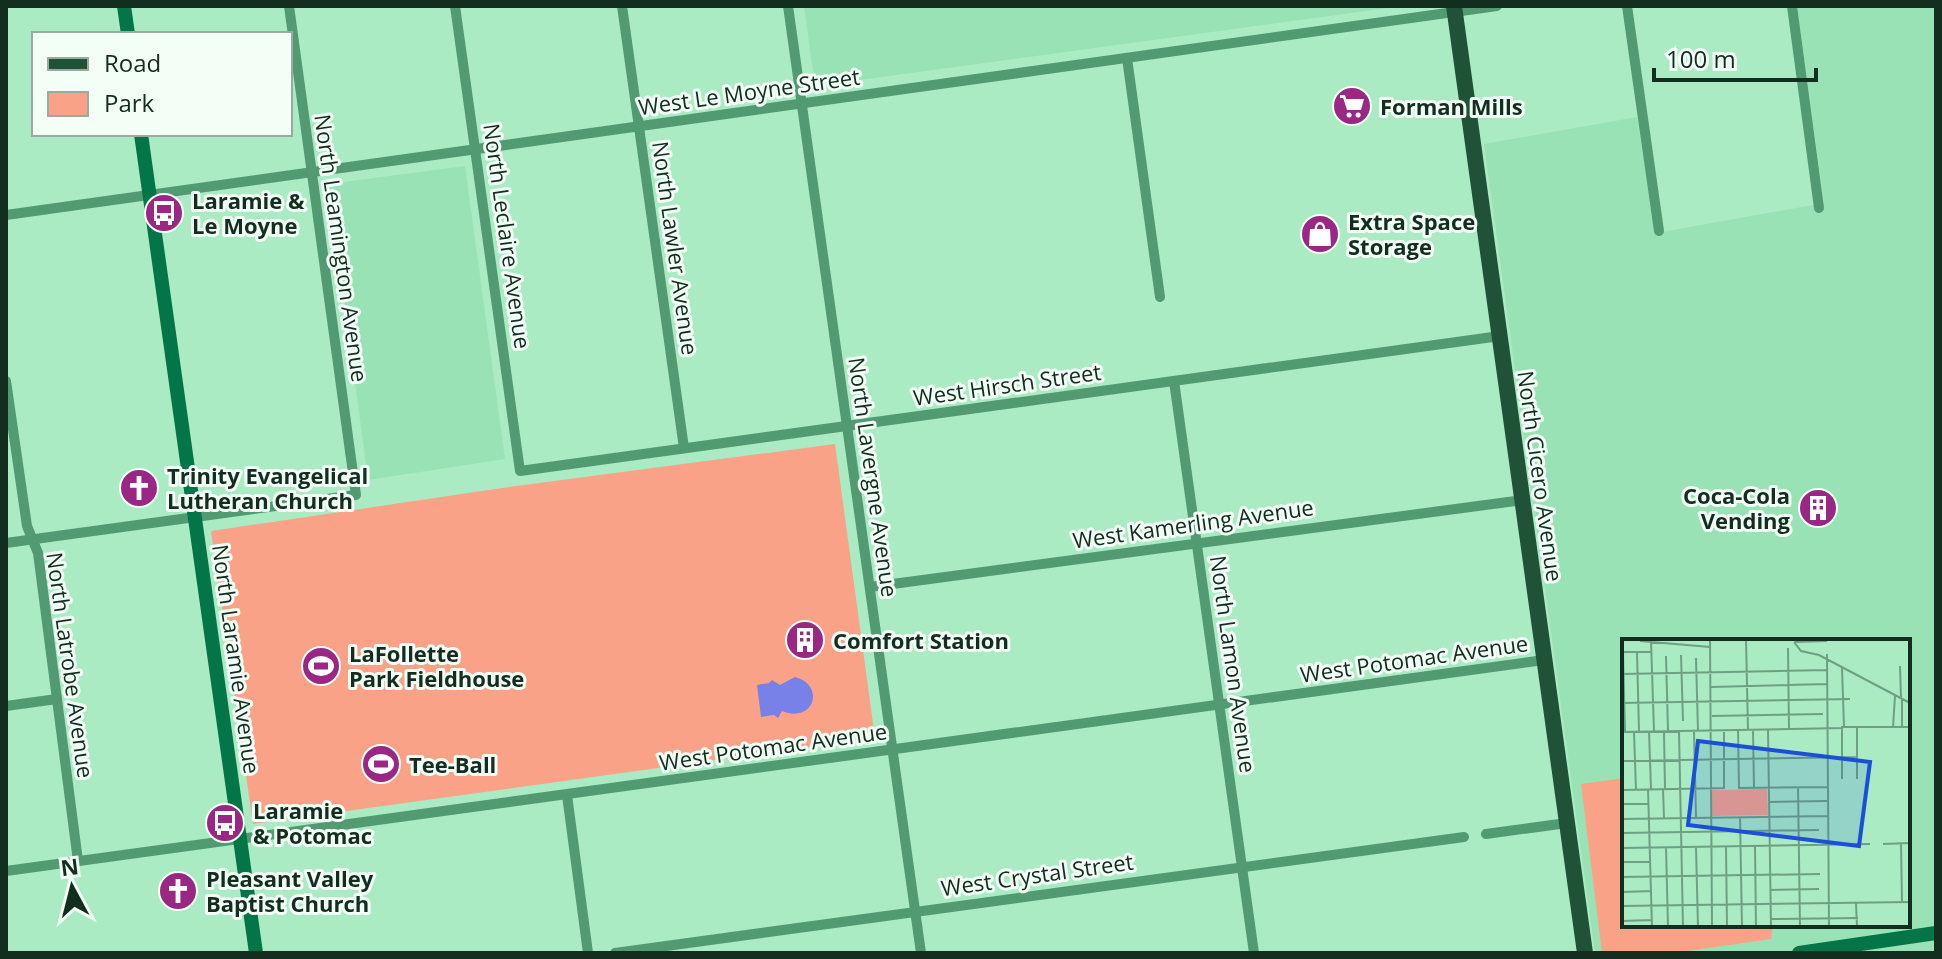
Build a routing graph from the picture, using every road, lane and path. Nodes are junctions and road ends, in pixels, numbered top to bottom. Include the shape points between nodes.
1 (124, 6) edge
2 (289, 6) edge
3 (455, 6) edge
4 (622, 6) edge
5 (788, 6) edge
6 (1497, 6) edge
7 (1627, 6) edge
8 (1792, 6) edge
9 (1454, 9) edge
10 (128, 32) edge
11 (1127, 58) junction
12 (802, 103) junction
13 (639, 126) junction
14 (141, 136) edge
15 (475, 149) junction
16 (312, 172) junction
17 (150, 195) junction
18 (1819, 208) dead end
19 (6, 215) edge
20 (1659, 231) dead end
21 (1160, 297) dead end
22 (1500, 336) junction
23 (6, 381) edge
24 (1174, 381) junction
25 (847, 426) junction
26 (684, 448) junction
27 (520, 471) joint
28 (1523, 500) junction
29 (195, 517) junction
30 (32, 540) junction
31 (6, 543) edge
32 (1197, 543) junction
33 (870, 587) junction
34 (1544, 660) junction
35 (57, 699) junction
36 (1219, 705) junction
37 (6, 706) edge
38 (892, 750) junction
39 (567, 795) junction
40 (1567, 823) junction
41 (1486, 834) dead end
42 (1464, 837) dead end
43 (240, 838) junction
44 (78, 861) junction
45 (1242, 866) junction
46 (6, 871) edge
47 (916, 911) junction
48 (1936, 933) edge
49 (256, 953) edge
50 (588, 953) edge
51 (615, 953) edge
52 (921, 953) edge
53 (1254, 953) edge
54 (1585, 953) edge
55 (1799, 953) edge

1 - 10 street
2 - 16 street, North Leamington Avenue
3 - 15 street, North Leclaire Avenue
4 - 13 street, North Lawler Avenue
5 - 12 street, North Lavergne Avenue
6 - 9 street, West Le Moyne Street
7 - 20 street
8 - 18 street
9 - 11 street, West Le Moyne Street
9 - 22 main road, North Cicero Avenue
11 - 12 street, West Le Moyne Street
11 - 21 street
12 - 13 street, West Le Moyne Street
12 - 25 street, North Lavergne Avenue
13 - 15 street, West Le Moyne Street
13 - 26 street, North Lawler Avenue
14 - 17 street, North Laramie Avenue
15 - 16 street, West Le Moyne Street
15 - 27 street, North Leclaire Avenue
16 - 17 street, West Le Moyne Street
16 - 29 street, North Leamington Avenue via 356,495
17 - 19 street, West Le Moyne Street
17 - 29 street, North Laramie Avenue
22 - 24 street, West Hirsch Street
22 - 28 main road, North Cicero Avenue
23 - 30 street, North Latrobe Avenue
24 - 25 street, West Hirsch Street
24 - 32 street, North Lamon Avenue
25 - 26 street, West Hirsch Street
25 - 33 street, North Lavergne Avenue
26 - 27 street, West Hirsch Street
28 - 32 street, West Kamerling Avenue
28 - 34 main road, North Cicero Avenue
29 - 30 street
29 - 43 street, North Laramie Avenue
30 - 31 street
30 - 35 street, North Latrobe Avenue
32 - 33 street, West Kamerling Avenue
32 - 36 street, North Lamon Avenue
33 - 38 street, North Lavergne Avenue
34 - 36 street, West Potomac Avenue
34 - 40 main road, North Cicero Avenue
35 - 37 street
35 - 44 street, North Latrobe Avenue
36 - 38 street, West Potomac Avenue
36 - 45 street, North Lamon Avenue
38 - 39 street, West Potomac Avenue
38 - 47 street, North Lavergne Avenue
39 - 43 street, West Potomac Avenue
39 - 50 street
40 - 41 street
40 - 54 main road, North Cicero Avenue
42 - 45 street, West Crystal Street
43 - 44 street, West Potomac Avenue
43 - 49 street, North Laramie Avenue
44 - 46 street, West Potomac Avenue
45 - 47 street, West Crystal Street
45 - 53 street, North Lamon Avenue
47 - 51 street, West Crystal Street
47 - 52 street, North Lavergne Avenue
48 - 55 street

